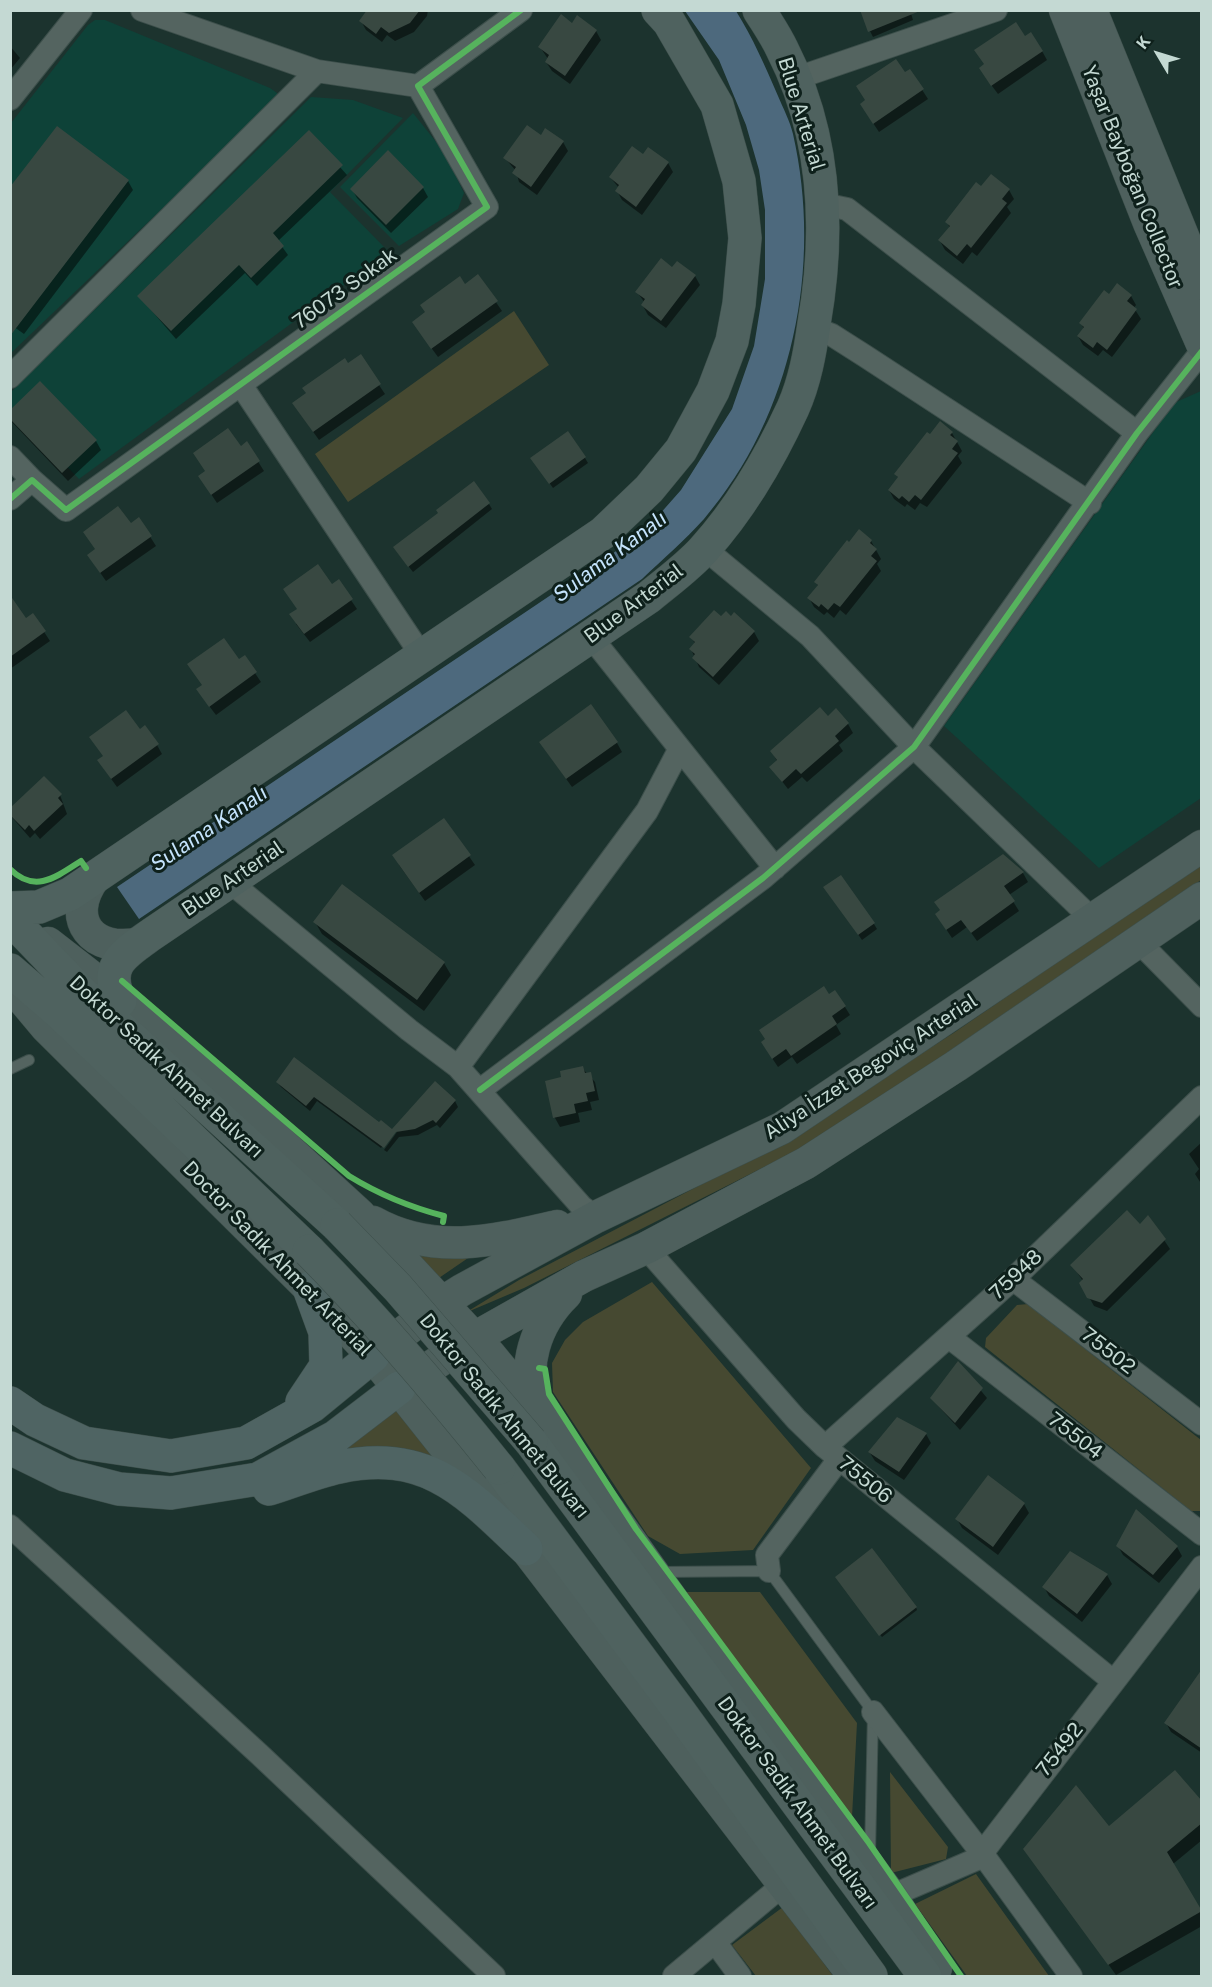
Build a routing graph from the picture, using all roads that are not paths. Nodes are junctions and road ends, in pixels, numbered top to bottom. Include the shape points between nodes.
1 (81, 10) edge
2 (142, 10) edge
3 (520, 10) edge
4 (658, 10) edge
5 (759, 10) edge
6 (996, 10) edge
7 (1065, 10) edge
8 (1091, 10) edge
9 (317, 71) junction
10 (794, 79) junction
11 (418, 86) junction
12 (10, 99) edge
13 (823, 204) junction
14 (1202, 283) edge
15 (814, 328) junction
16 (1202, 344) edge
17 (1202, 351) edge
18 (10, 377) edge
19 (241, 385) junction
20 (1137, 433) junction
21 (10, 457) edge
22 (32, 480) junction
23 (10, 499) edge
24 (1090, 503) junction
25 (705, 549) junction
26 (591, 637) junction
27 (422, 656) junction
28 (914, 747) junction
29 (679, 750) junction
30 (1202, 846) edge
31 (775, 868) junction
32 (94, 878) junction
33 (230, 882) junction
34 (1202, 898) edge
35 (10, 908) edge
36 (10, 916) edge
37 (1092, 919) junction
38 (1137, 940) junction
39 (140, 943) junction
40 (10, 970) edge
41 (10, 984) edge
42 (120, 1001) junction
43 (1202, 1006) edge
44 (29, 1060) dead end
45 (458, 1067) junction
46 (10, 1069) edge
47 (480, 1090) junction
48 (1202, 1097) edge
49 (346, 1213) junction
50 (596, 1217) junction
51 (646, 1248) junction
52 (302, 1268) junction
53 (584, 1276) junction
54 (1013, 1279) junction
55 (443, 1302) junction
56 (949, 1337) junction
57 (474, 1338) junction
58 (373, 1356) junction
59 (399, 1388) junction
60 (10, 1402) edge
61 (529, 1402) junction
62 (291, 1418) junction
63 (1202, 1424) edge
64 (543, 1437) junction
65 (10, 1448) edge
66 (832, 1453) junction
67 (456, 1460) junction
68 (171, 1493) junction
69 (10, 1526) edge
70 (1202, 1534) edge
71 (526, 1549) junction
72 (1202, 1567) edge
73 (653, 1571) junction
74 (769, 1571) junction
75 (1113, 1681) junction
76 (873, 1712) junction
77 (984, 1856) junction
78 (883, 1884) junction
79 (783, 1885) junction
80 (714, 1942) junction
81 (494, 1977) edge
82 (674, 1977) edge
83 (740, 1977) edge
84 (854, 1977) edge
85 (871, 1977) edge
86 (925, 1977) edge
87 (941, 1977) edge
88 (1071, 1977) edge

1 - 12 street
2 - 9 street
3 - 11 street
4 - 27 main road via 669,22 717,105 739,181 745,238 732,341 713,391 681,450 649,489 603,533
5 - 10 main road, Blue Arterial via 783,50
6 - 10 street
7 - 16 main road, Yaşar Bayboğan Collector via 1149,224
8 - 14 main road, Yaşar Bayboğan Collector
9 - 11 street
9 - 18 street
10 - 13 main road, Blue Arterial via 821,176
11 - 19 street, 76073 Sokak via 487,207
13 - 15 main road, Blue Arterial via 823,275
13 - 20 street via 847,209
15 - 24 street via 832,335
15 - 25 main road, Blue Arterial via 809,360 794,406 754,482
17 - 20 street
19 - 22 street, 76073 Sokak via 66,510
19 - 27 street
20 - 24 street
21 - 22 street
22 - 23 street
24 - 28 street
25 - 26 main road, Blue Arterial via 649,597
25 - 28 street via 810,636
26 - 29 street
26 - 33 main road, Blue Arterial
27 - 32 main road
28 - 31 street
28 - 37 street
29 - 31 street
29 - 45 street via 647,811
30 - 37 main road, Aliya İzzet Begoviç Arterial
31 - 47 street
32 - 35 main road via 39,907
32 - 39 main road via 81,903 87,928 112,944
33 - 39 main road, Blue Arterial
33 - 45 street
34 - 38 main road
36 - 42 main road
36 - 49 main road, Doktor Sadık Ahmet Bulvarı via 81,992
37 - 50 main road, Aliya İzzet Begoviç Arterial via 782,1128
38 - 43 street
38 - 51 main road via 956,1066 806,1163
39 - 42 main road, Blue Arterial via 119,959 113,974 113,986
40 - 52 main road, Doktor Sadık Ahmet Bulvarı via 69,1022
41 - 52 main road, Doctor Sadık Ahmet Arterial via 46,1027
42 - 49 main road
44 - 46 lane
45 - 47 street
47 - 50 street via 582,1207
48 - 54 street, 75948
49 - 50 main road via 391,1232 442,1244 507,1238
49 - 52 main road via 363,1228 365,1242 361,1258 352,1270 329,1281 303,1275
49 - 55 main road
49 - 64 main road, Doktor Sadık Ahmet Bulvarı, bridge via 398,1288
50 - 55 main road, Aliya İzzet Begoviç Arterial
51 - 53 main road
51 - 66 street, 75506 via 796,1419
52 - 58 main road, Doctor Sadık Ahmet Arterial
52 - 62 highway via 326,1332 326,1366
52 - 85 main road, Doktor Sadık Ahmet Bulvarı, bridge via 426,1378 499,1468
53 - 57 main road
53 - 64 main road via 541,1325 530,1364
54 - 56 street, 75948
54 - 63 street, 75502
55 - 57 main road
55 - 58 main road, Aliya İzzet Begoviç Arterial
56 - 66 street, 75948
56 - 70 street, 75504
57 - 59 main road
57 - 61 main road
58 - 59 main road, Doctor Sadık Ahmet Arterial
58 - 62 highway via 312,1406
59 - 67 main road, Doctor Sadık Ahmet Arterial
59 - 68 highway via 335,1437 258,1479
60 - 62 highway via 35,1420 84,1443 171,1456 246,1443
61 - 64 main road
61 - 67 main road via 512,1389 489,1382 462,1392 454,1400 446,1422 448,1442
64 - 73 main road
64 - 86 main road, Doktor Sadık Ahmet Bulvarı
65 - 68 highway via 65,1475 119,1489
66 - 74 street, 75948 via 767,1555
66 - 75 street, 75506
67 - 71 main road, Doctor Sadık Ahmet Arterial
68 - 71 highway via 263,1491 340,1467 398,1462 452,1483
69 - 81 street
71 - 79 main road, Doctor Sadık Ahmet Arterial
72 - 75 street, 75492
73 - 74 lane
73 - 78 main road
74 - 76 lane
75 - 77 street, 75492 via 986,1848
76 - 77 street
76 - 78 lane via 869,1852
77 - 78 street
77 - 88 street
78 - 87 main road
79 - 80 street
79 - 84 main road, Doctor Sadık Ahmet Arterial
80 - 82 street
80 - 83 street

